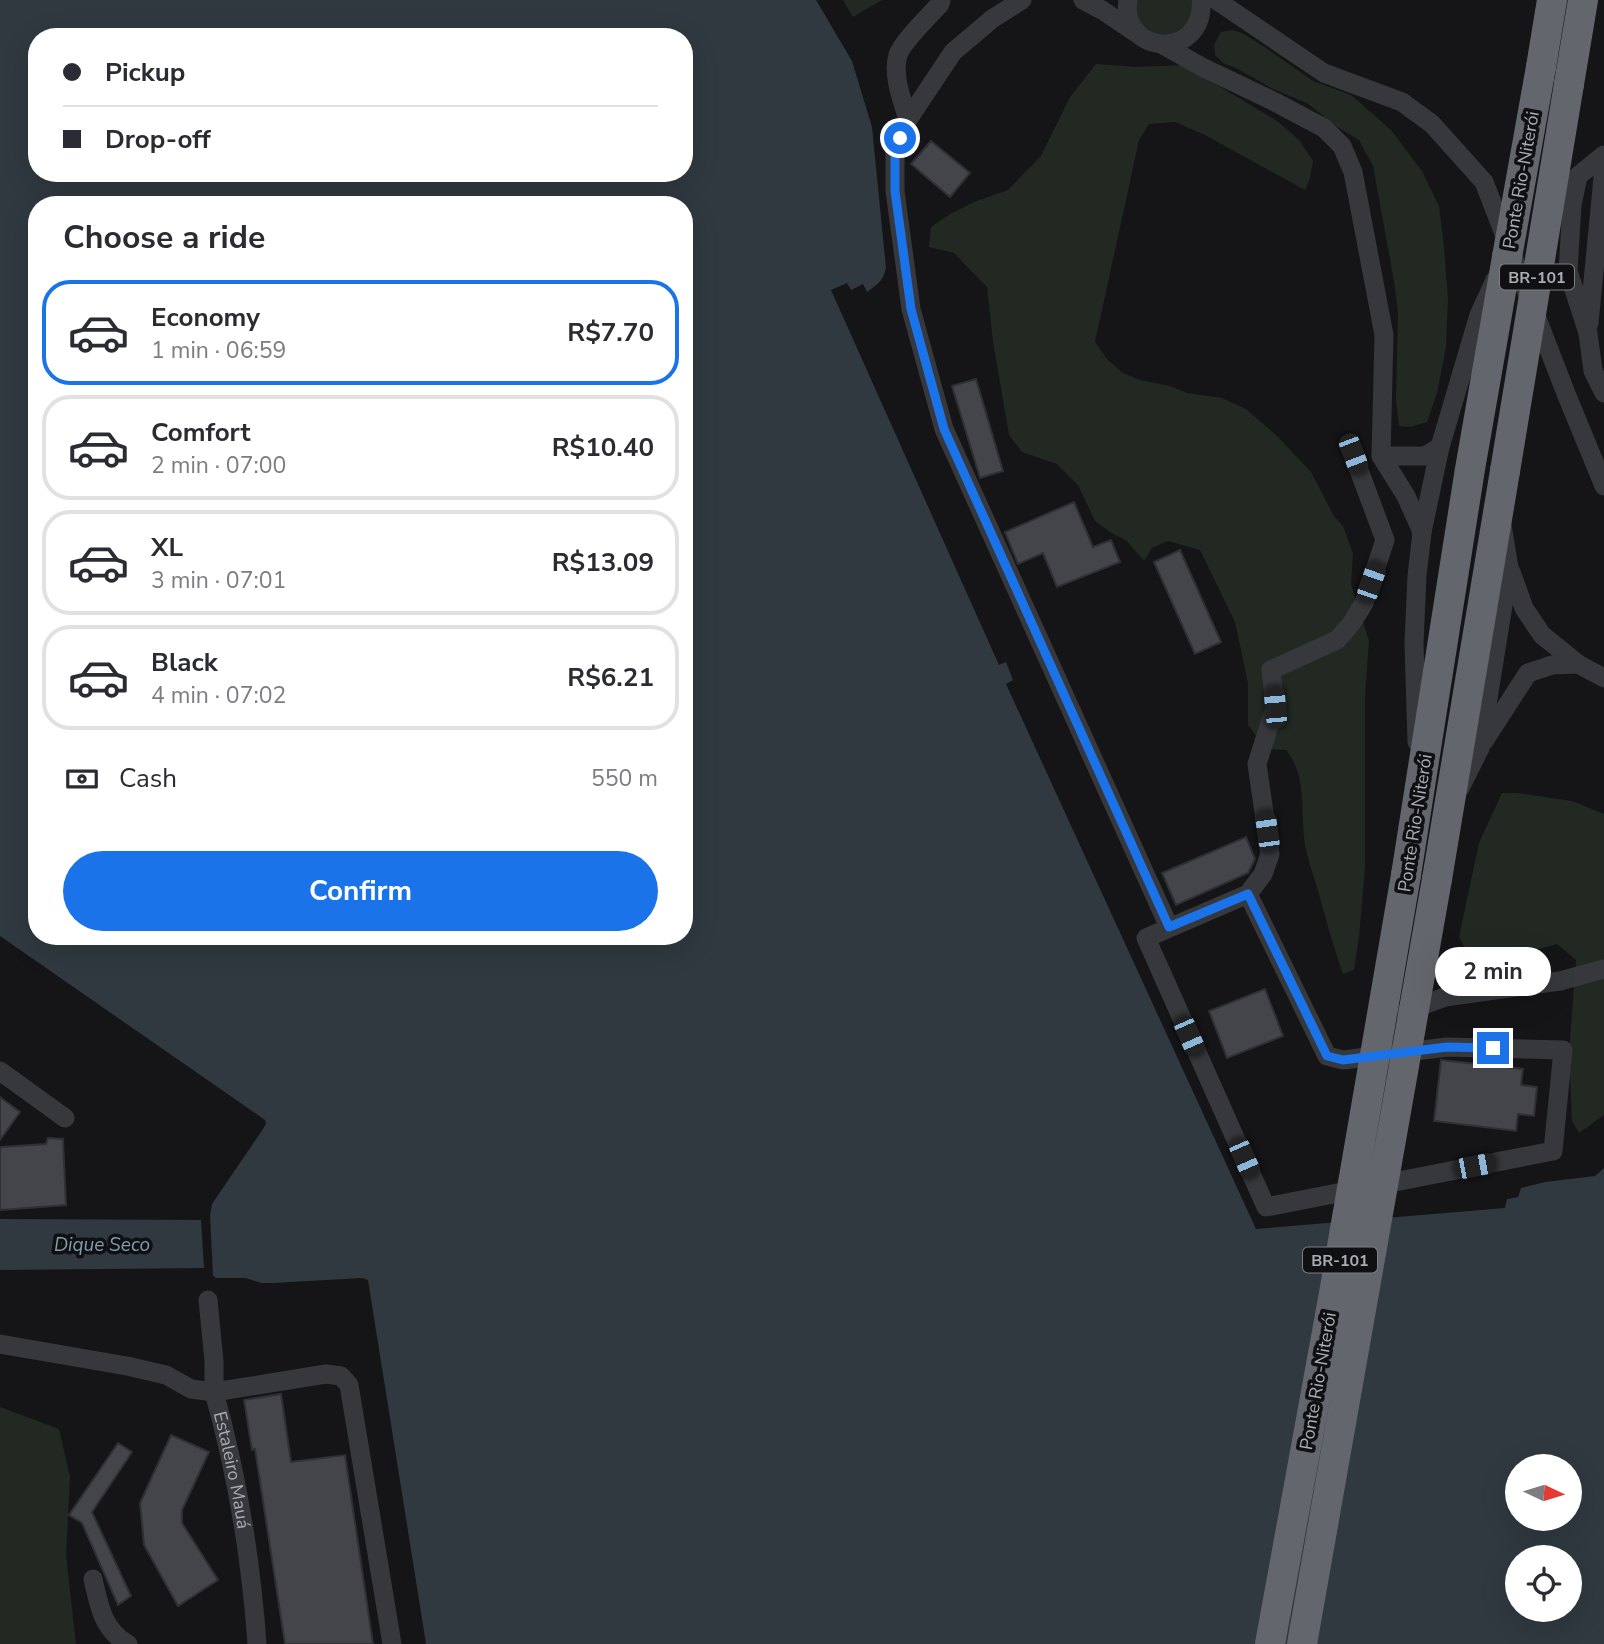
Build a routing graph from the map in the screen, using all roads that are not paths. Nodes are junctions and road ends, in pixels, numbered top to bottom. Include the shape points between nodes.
1 (942, 0) edge
2 (1022, 0) edge
3 (1083, 0) edge
4 (1128, 0) edge
5 (1201, 0) edge
6 (1216, 0) edge
7 (1552, 0) edge
8 (1583, 0) edge
9 (1235, 14) junction
10 (1196, 27) junction
11 (1141, 37) junction
12 (1163, 45) junction
13 (1202, 67) junction
14 (908, 119) junction
15 (1604, 155) edge
16 (1604, 167) edge
17 (1484, 182) junction
18 (1572, 205) junction
19 (1507, 257) junction
20 (1588, 333) junction
21 (1604, 393) edge
22 (1443, 438) junction
23 (1353, 454) dead end
24 (1381, 456) junction
25 (1604, 486) edge
26 (1499, 506) junction
27 (1422, 532) junction
28 (1509, 568) junction
29 (1578, 663) junction
30 (1604, 678) edge
31 (1480, 748) junction
32 (1419, 801) junction
33 (1450, 808) junction
34 (1248, 894) junction
35 (1169, 927) junction
36 (1604, 969) edge
37 (1343, 1060) junction
38 (0, 1071) edge
39 (65, 1118) dead end
40 (208, 1300) dead end
41 (0, 1344) edge
42 (215, 1392) junction
43 (93, 1579) dead end
44 (128, 1644) edge
45 (257, 1644) edge
46 (392, 1644) edge
47 (1270, 1644) edge
48 (1302, 1644) edge

1 - 14 lane via 898,54 897,80
2 - 14 lane via 953,52
3 - 11 lane
4 - 11 lane via 1128,18
5 - 10 lane
6 - 9 lane
7 - 19 highway, Ponte Rio-Niterói / BR-101, bridge
8 - 26 highway, Ponte Rio-Niterói / BR-101, bridge
9 - 10 lane
9 - 17 lane via 1324,73 1402,102 1432,124
10 - 12 lane via 1185,39
10 - 13 lane
11 - 12 lane
12 - 13 lane
13 - 24 lane via 1324,128 1342,146 1353,172 1384,335
14 - 35 lane via 895,152 895,191 911,309 944,429
15 - 18 lane via 1578,177
16 - 20 lane
17 - 18 lane
17 - 25 lane
18 - 20 lane via 1568,271
19 - 22 lane via 1479,315
19 - 32 highway, Ponte Rio-Niterói / BR-101
20 - 21 lane via 1593,371
22 - 24 lane via 1425,456
22 - 27 lane
23 - 34 lane via 1385,540 1352,624 1337,640 1271,670 1275,707 1257,764 1270,854 1263,874
24 - 27 lane
26 - 28 lane
26 - 33 highway, Ponte Rio-Niterói / BR-101
27 - 32 lane via 1414,643
28 - 29 lane via 1524,608 1542,635
28 - 31 lane
29 - 30 lane
29 - 31 lane via 1528,673
31 - 33 lane
32 - 47 highway, Ponte Rio-Niterói / BR-101, bridge
33 - 48 highway, Ponte Rio-Niterói / BR-101, bridge
34 - 35 lane
34 - 37 lane via 1327,1056
35 - 37 lane via 1146,938 1266,1207 1553,1150 1563,1050 1447,1047
36 - 37 lane via 1560,981 1445,997 1396,1015
38 - 39 lane
40 - 42 lane
41 - 42 lane, Estaleiro Mauá via 153,1372 191,1389
42 - 45 lane, Estaleiro Mauá via 233,1463 253,1585
42 - 46 lane via 326,1374 341,1377 349,1385
43 - 44 lane via 101,1612 115,1637

